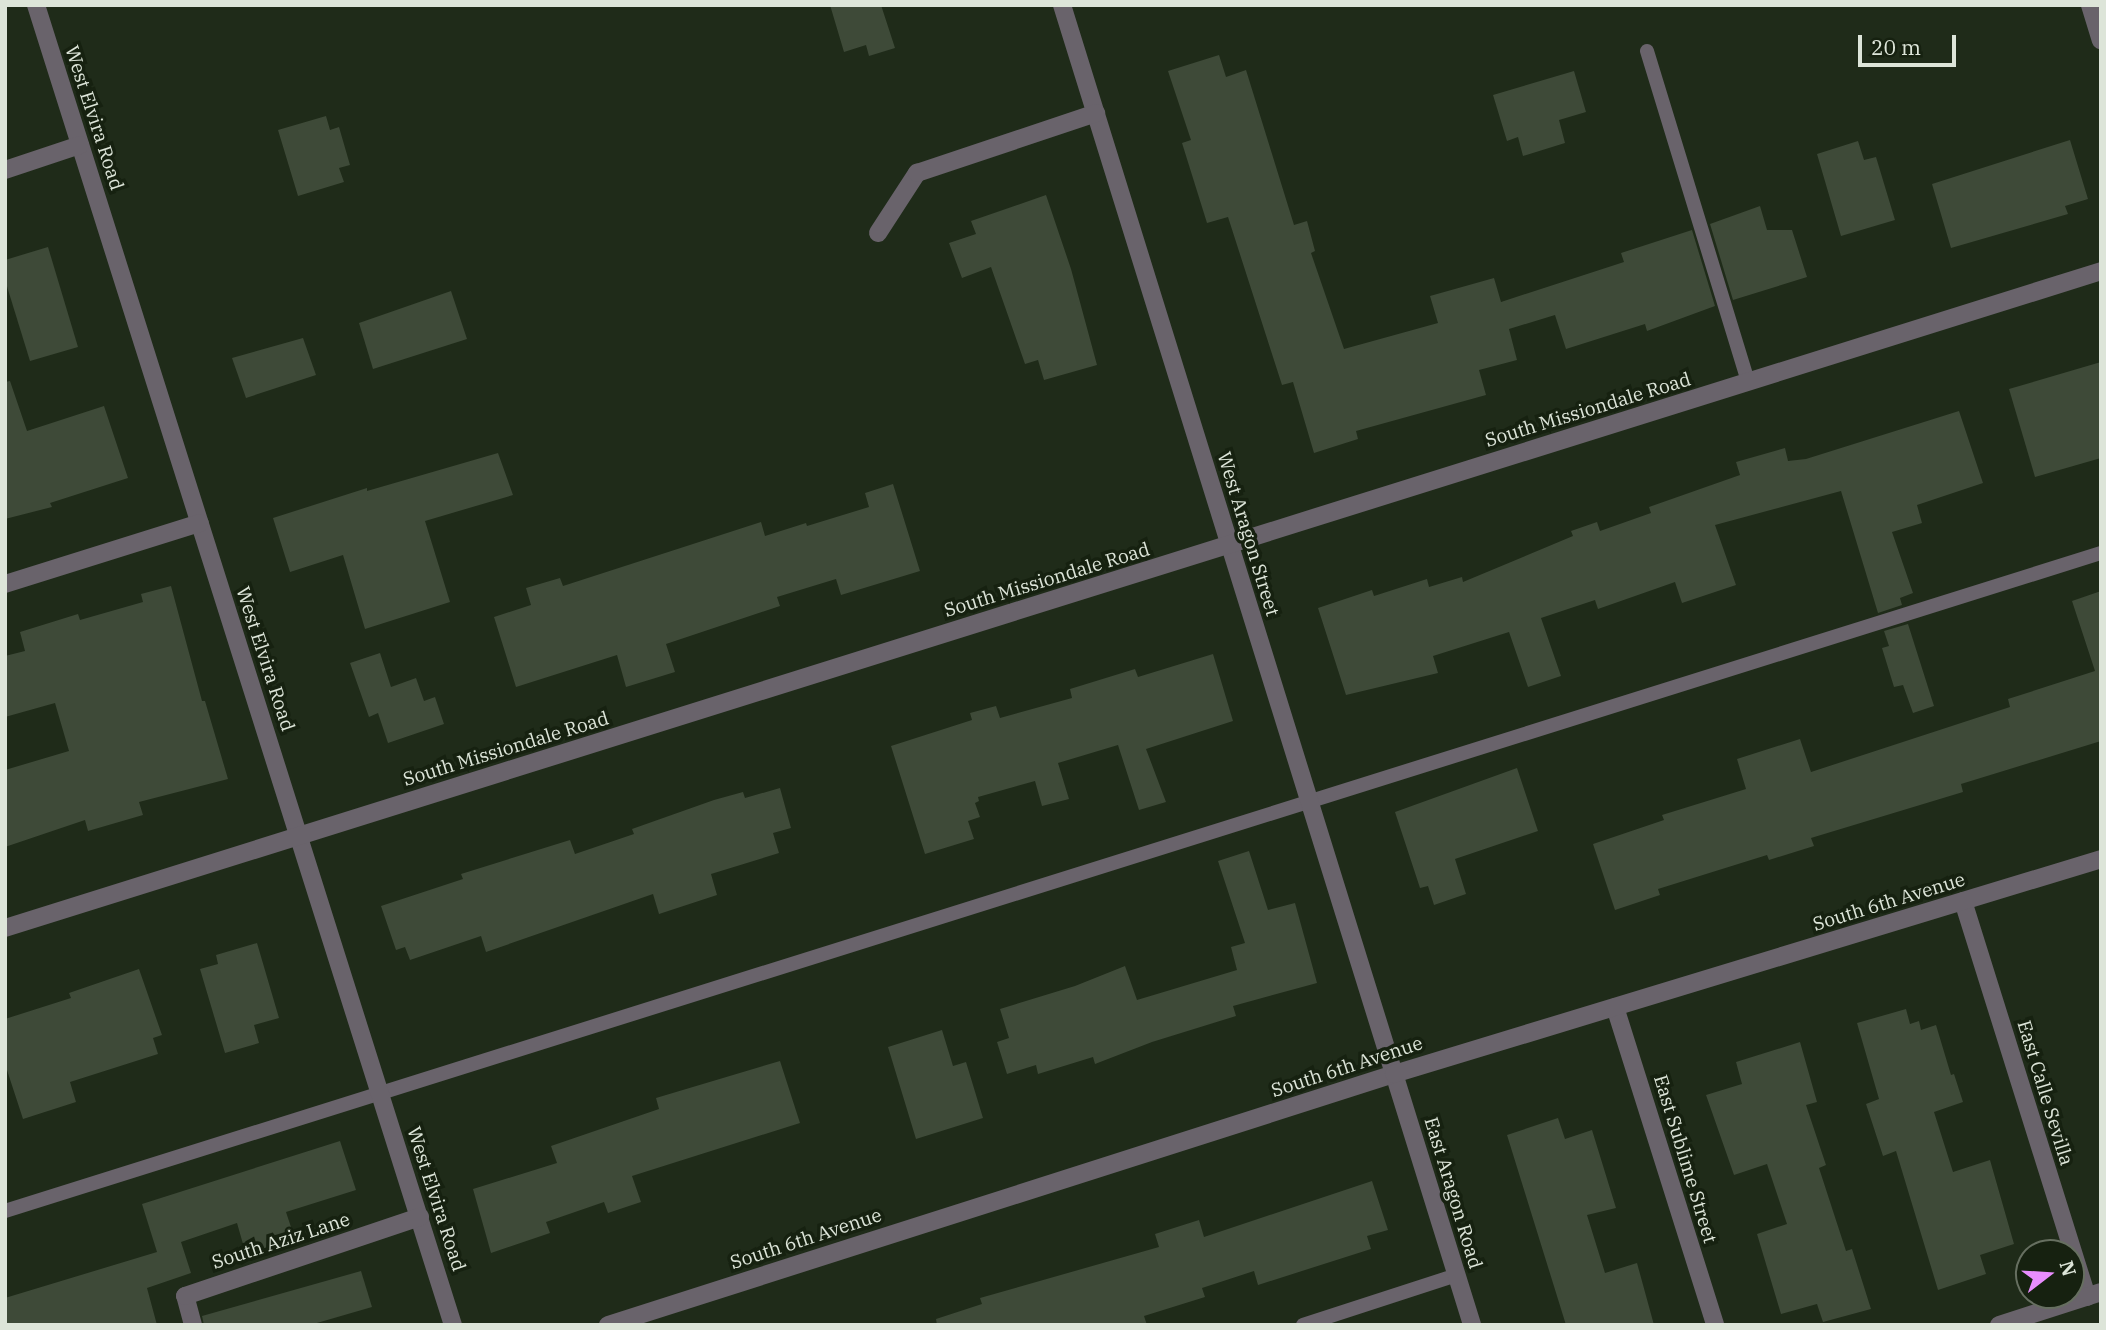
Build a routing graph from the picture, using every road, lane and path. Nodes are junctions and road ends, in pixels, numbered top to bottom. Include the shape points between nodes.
1 (36, 5) edge
2 (1062, 5) edge
3 (2090, 5) edge
4 (2101, 40) edge
5 (1647, 51) dead end
6 (1096, 113) junction
7 (80, 145) junction
8 (5, 170) edge
9 (877, 233) dead end
10 (2101, 271) edge
11 (1748, 382) junction
12 (200, 523) junction
13 (1230, 544) junction
14 (2101, 553) edge
15 (5, 584) edge
16 (1309, 802) junction
17 (299, 836) junction
18 (2101, 859) edge
19 (1963, 901) junction
20 (5, 928) edge
21 (1615, 1007) junction
22 (1394, 1074) junction
23 (380, 1093) junction
24 (5, 1211) edge
25 (420, 1217) junction
26 (1457, 1275) junction
27 (2094, 1294) edge
28 (193, 1325) edge
29 (453, 1325) edge
30 (608, 1325) edge
31 (1303, 1325) edge
32 (1472, 1325) edge
33 (1715, 1325) edge
34 (1999, 1325) edge

1 - 7 street, West Elvira Road
2 - 6 street, West Aragon Street
3 - 4 street
5 - 11 lane
6 - 9 street via 917,173
6 - 13 street, West Aragon Street
7 - 8 street
7 - 12 street, West Elvira Road
10 - 11 street, South Missiondale Road
11 - 13 street, South Missiondale Road
12 - 15 street
12 - 17 street, West Elvira Road
13 - 16 street, West Aragon Street
13 - 17 street, South Missiondale Road
14 - 16 lane
16 - 22 street, West Aragon Street
16 - 23 lane
17 - 20 street, South Missiondale Road
17 - 23 street, West Elvira Road
18 - 19 street, South 6th Avenue
19 - 21 street, South 6th Avenue
19 - 27 street, East Calle Sevilla
21 - 22 street, South 6th Avenue
21 - 33 street, East Sublime Street
22 - 26 street, East Aragon Road
22 - 30 street, South 6th Avenue
23 - 24 lane
23 - 25 street, West Elvira Road
25 - 28 street, South Aziz Lane via 185,1296
25 - 29 street, West Elvira Road
26 - 31 lane
26 - 32 street, East Aragon Road
27 - 34 street

